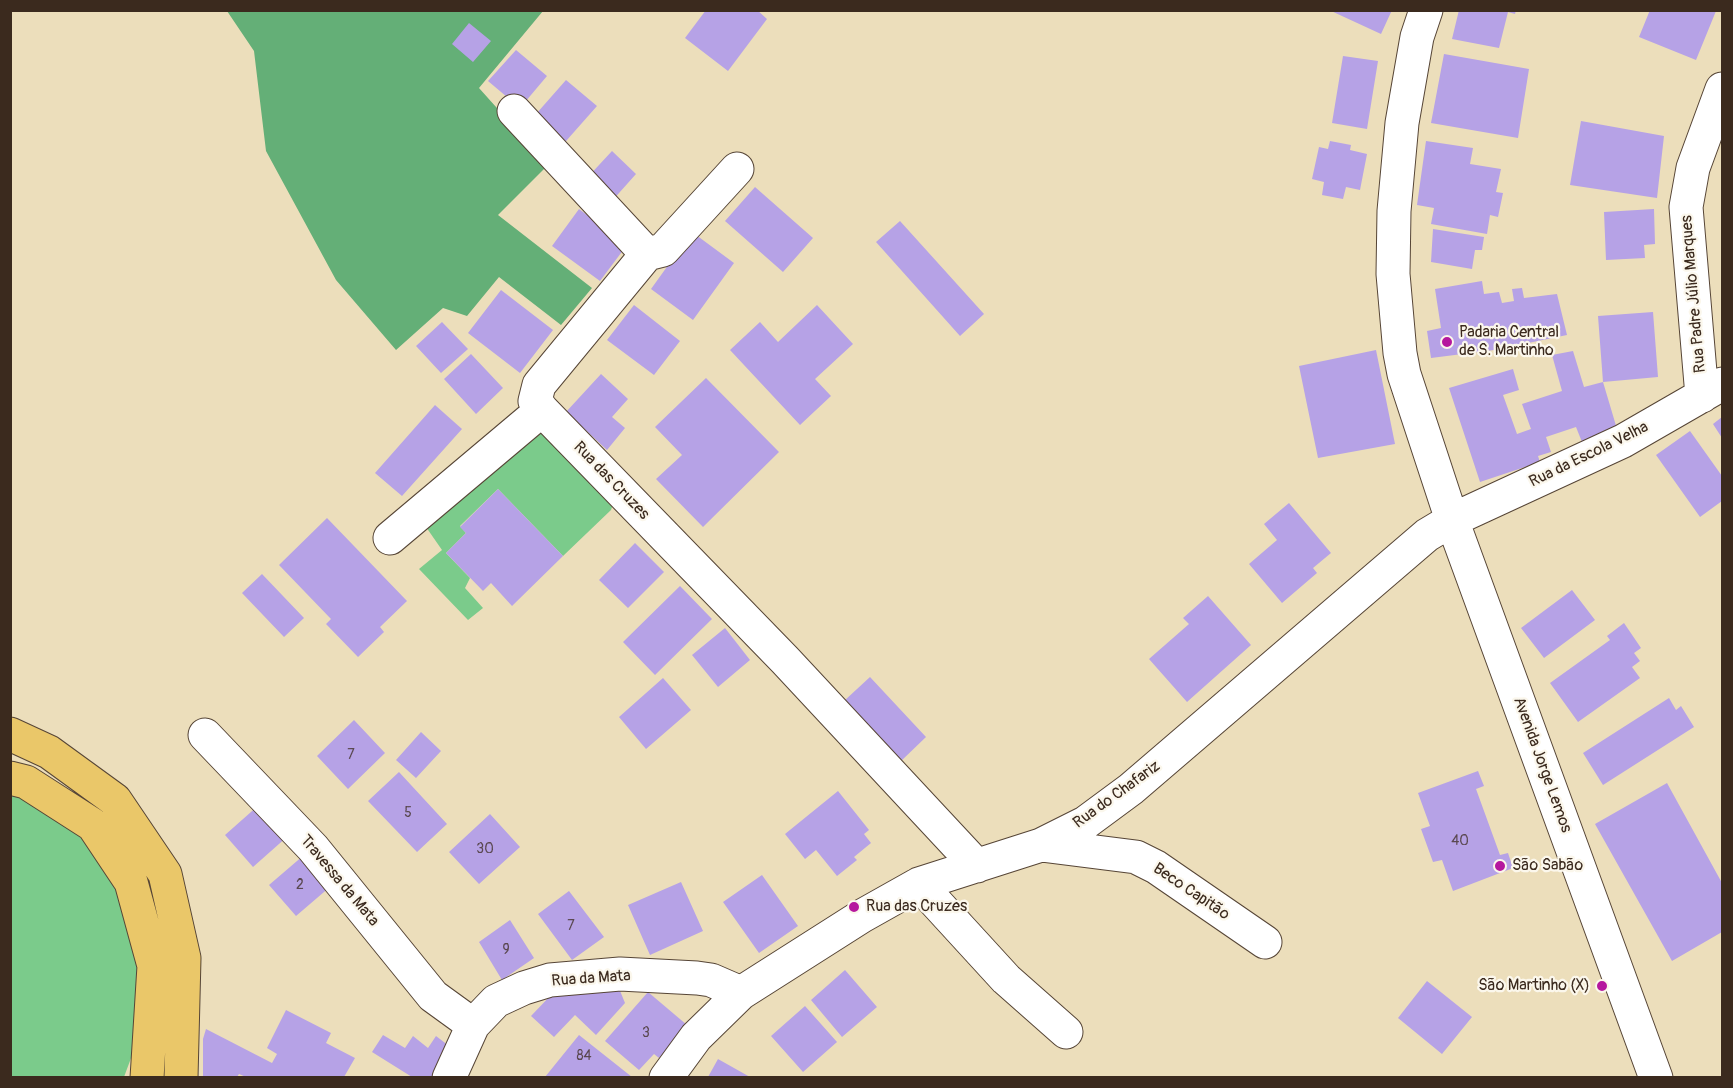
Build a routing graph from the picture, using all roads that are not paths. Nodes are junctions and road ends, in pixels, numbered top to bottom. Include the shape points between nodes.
1 (1426, 10) edge
2 (1722, 89) edge
3 (514, 111) dead end
4 (737, 169) dead end
5 (647, 254) junction
6 (1712, 390) edge
7 (542, 410) junction
8 (1452, 520) junction
9 (390, 538) dead end
10 (10, 734) edge
11 (205, 735) dead end
12 (10, 778) edge
13 (1041, 845) junction
14 (977, 866) junction
15 (919, 884) junction
16 (1265, 942) dead end
17 (741, 993) junction
18 (473, 1025) junction
19 (1066, 1032) dead end
20 (147, 1077) edge
21 (181, 1077) edge
22 (449, 1077) edge
23 (666, 1077) edge
24 (1656, 1077) edge

1 - 8 street, Avenida Jorge Lemos via 1417,37 1402,123 1394,211 1394,274 1404,374
2 - 6 street, Rua Padre Júlio Marques via 1693,168 1686,207
3 - 5 street
4 - 5 street via 663,250
5 - 7 street via 538,385 535,401
6 - 8 street, Rua da Escola Velha via 1623,441
7 - 9 street
7 - 14 street, Rua das Cruzes via 785,660
8 - 13 street, Rua do Chafariz via 1427,535 1131,789 1085,823
8 - 24 street, Avenida Jorge Lemos
10 - 21 highway via 49,752 115,800 165,874 184,958
11 - 18 street, Travessa da Mata via 313,848 433,996
12 - 20 highway via 26,782 93,825 131,882 154,966
13 - 14 street, Rua do Chafariz
13 - 16 street, Beco Capitão via 1136,857
14 - 15 street, Rua do Chafariz
15 - 17 street, Rua do Chafariz
15 - 19 street via 1005,979
17 - 18 street, Rua da Mata via 704,979 620,974 550,980 496,1001
17 - 23 street, Rua do Chafariz via 696,1037
18 - 22 street, Rua da Mata

